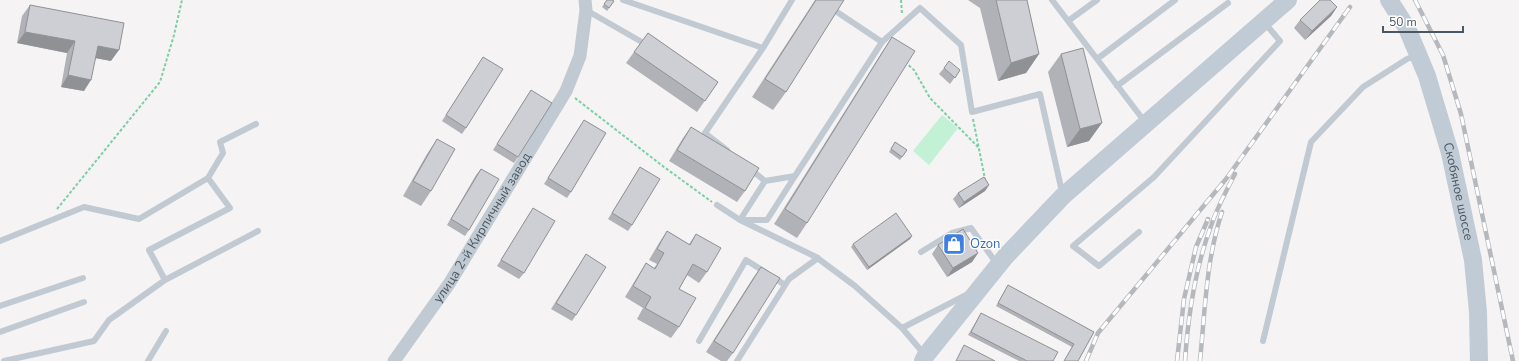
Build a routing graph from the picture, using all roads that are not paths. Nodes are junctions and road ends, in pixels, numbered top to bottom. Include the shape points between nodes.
1 (623, 0) edge
2 (792, 0) edge
3 (818, 0) edge
4 (1052, 0) edge
5 (1097, 0) edge
6 (1175, 0) edge
7 (1288, 0) edge
8 (1389, 0) edge
9 (1228, 3) dead end
10 (586, 5) edge
11 (1068, 21) junction
12 (1263, 21) junction
13 (882, 42) junction
14 (763, 48) junction
15 (655, 49) edge
16 (1418, 54) junction
17 (1097, 59) junction
18 (1117, 86) junction
19 (256, 124) dead end
20 (1146, 124) junction
21 (735, 157) edge
22 (747, 166) edge
23 (795, 176) junction
24 (208, 178) junction
25 (765, 180) junction
26 (1063, 196) junction
27 (717, 205) road end
28 (740, 220) junction
29 (258, 231) dead end
30 (1139, 232) dead end
31 (0, 241) edge
32 (921, 252) dead end
33 (818, 258) junction
34 (998, 266) junction
35 (83, 278) dead end
36 (165, 280) junction
37 (785, 284) junction
38 (980, 288) junction
39 (84, 302) dead end
40 (0, 306) edge
41 (902, 328) junction
42 (166, 331) dead end
43 (0, 332) edge
44 (699, 341) dead end
45 (1263, 341) dead end
46 (924, 358) edge
47 (4, 361) edge
48 (148, 361) edge
49 (394, 361) edge
50 (737, 361) edge
51 (1479, 361) edge

1 - 14 lane
2 - 14 lane
3 - 13 lane
4 - 11 lane
5 - 11 lane
6 - 17 lane
7 - 12 street
8 - 16 street, Скобяное шоссе via 1407,28
9 - 18 lane
10 - 15 lane
10 - 49 street, улица 2-й Кирпичный завод via 580,56 566,91 449,284
11 - 17 lane
12 - 20 street
12 - 30 lane via 1280,41 1154,177 1073,246 1099,266
13 - 23 lane
13 - 26 lane via 920,8 961,45 972,112 1040,94
14 - 21 lane via 705,133
16 - 45 lane via 1363,87 1311,142
16 - 51 street, Скобяное шоссе via 1450,153 1473,260
17 - 18 lane
18 - 20 lane
19 - 24 lane via 220,142 223,153
20 - 26 street
22 - 25 lane
23 - 25 lane
23 - 28 lane via 767,220
24 - 31 lane via 139,219 84,207
24 - 36 lane via 230,208 149,250
25 - 28 lane
26 - 34 street
27 - 28 lane
28 - 33 lane
29 - 36 lane
32 - 34 lane via 952,233 971,228
33 - 37 lane
33 - 41 lane via 855,286
34 - 38 street
35 - 40 lane
36 - 47 lane via 109,320 94,341
37 - 44 lane via 746,260
37 - 50 lane
38 - 41 lane
38 - 46 street
39 - 43 lane
41 - 46 lane
42 - 48 lane

